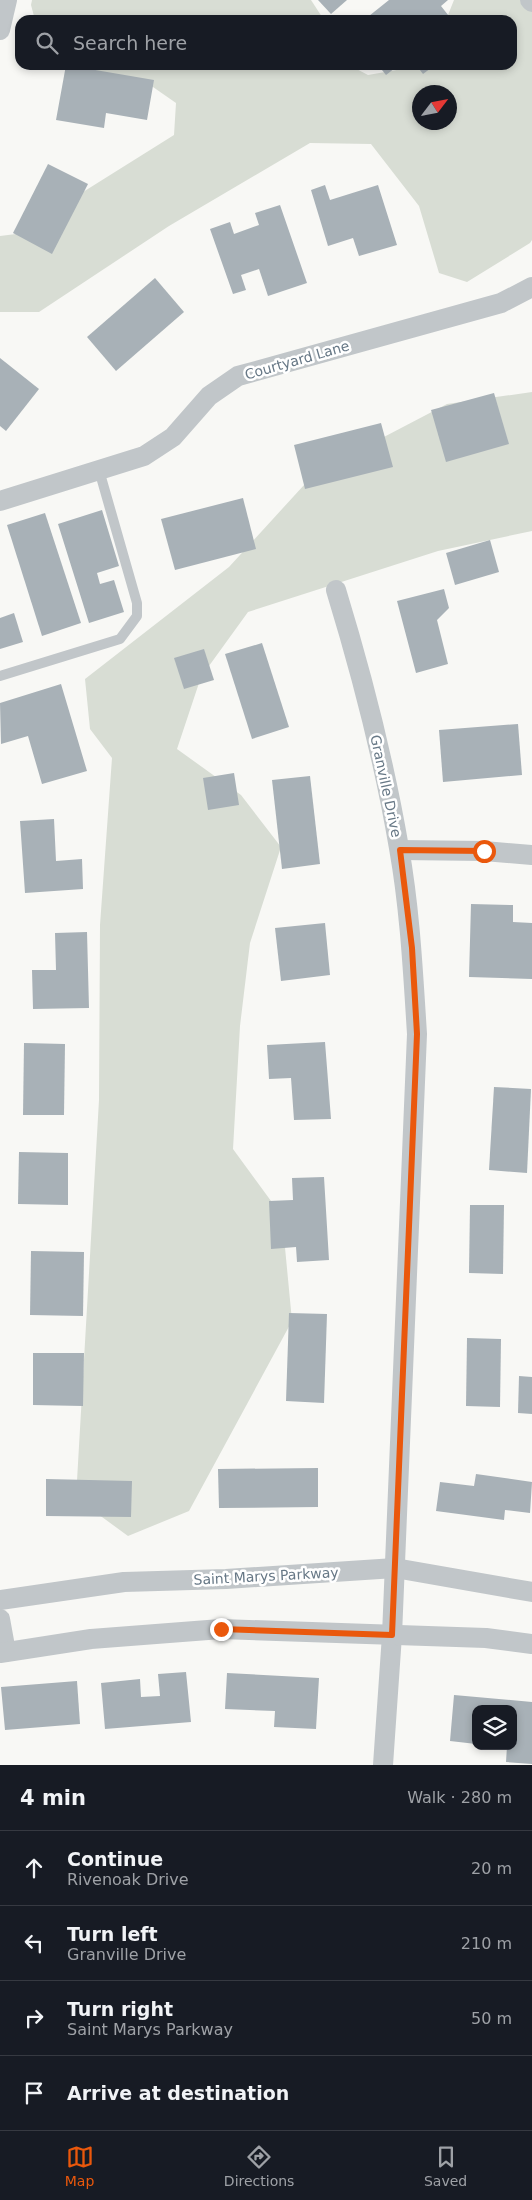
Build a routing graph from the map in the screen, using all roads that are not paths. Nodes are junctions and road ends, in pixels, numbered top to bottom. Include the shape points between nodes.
1 (7, 0) edge
2 (0, 30) edge
3 (532, 286) edge
4 (99, 470) junction
5 (0, 501) edge
6 (336, 590) dead end
7 (0, 676) edge
8 (400, 850) junction
9 (532, 855) edge
10 (395, 1568) junction
11 (532, 1592) edge
12 (0, 1600) edge
13 (0, 1619) edge
14 (392, 1635) junction
15 (532, 1644) edge
16 (3, 1653) edge
17 (383, 1765) edge

1 - 2 street
3 - 4 street, Courtyard Lane via 501,303 238,376 209,396 185,426 159,448
4 - 5 street, Courtyard Lane
4 - 7 lane via 137,602 137,616 120,638
6 - 8 street, Granville Drive via 384,767
8 - 9 street
8 - 10 street, Granville Drive via 412,948 417,1034
10 - 11 street, Saint Marys Parkway
10 - 12 street, Saint Marys Parkway via 124,1582
10 - 14 street, Granville Drive
13 - 16 street
14 - 15 street via 486,1638
14 - 16 street via 190,1630 91,1639
14 - 17 street, Granville Drive

